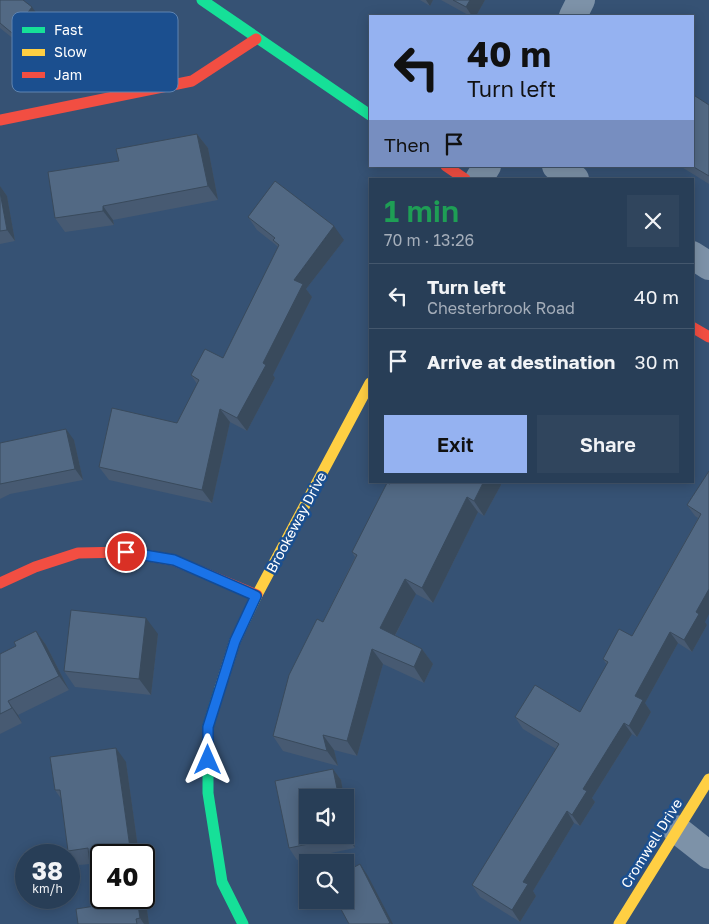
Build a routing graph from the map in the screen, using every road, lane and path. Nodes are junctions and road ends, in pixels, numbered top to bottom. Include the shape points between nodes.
1 (202, 0) edge
2 (581, 0) edge
3 (574, 15) edge
4 (256, 39) junction
5 (178, 84) edge
6 (138, 92) edge
7 (369, 114) edge
8 (0, 120) edge
9 (447, 167) edge
10 (486, 167) edge
11 (557, 167) edge
12 (464, 178) edge
13 (480, 178) edge
14 (574, 178) edge
15 (694, 256) edge
16 (709, 266) edge
17 (694, 328) edge
18 (709, 338) edge
19 (369, 385) edge
20 (0, 583) edge
21 (256, 596) junction
22 (709, 779) edge
23 (676, 829) junction
24 (709, 854) edge
25 (243, 924) edge
26 (619, 924) edge

1 - 4 street
2 - 3 street
4 - 5 street via 192,81
4 - 7 street
6 - 8 street
9 - 12 street
10 - 13 street
11 - 14 street
15 - 16 street
17 - 18 street
19 - 21 street, Brookeway Drive
20 - 21 street via 78,553 126,552 174,560
21 - 25 street, Brookeway Drive via 235,641 208,727 208,793 215,848 222,882
22 - 23 street, Cromwell Drive
23 - 24 street
23 - 26 street, Cromwell Drive

